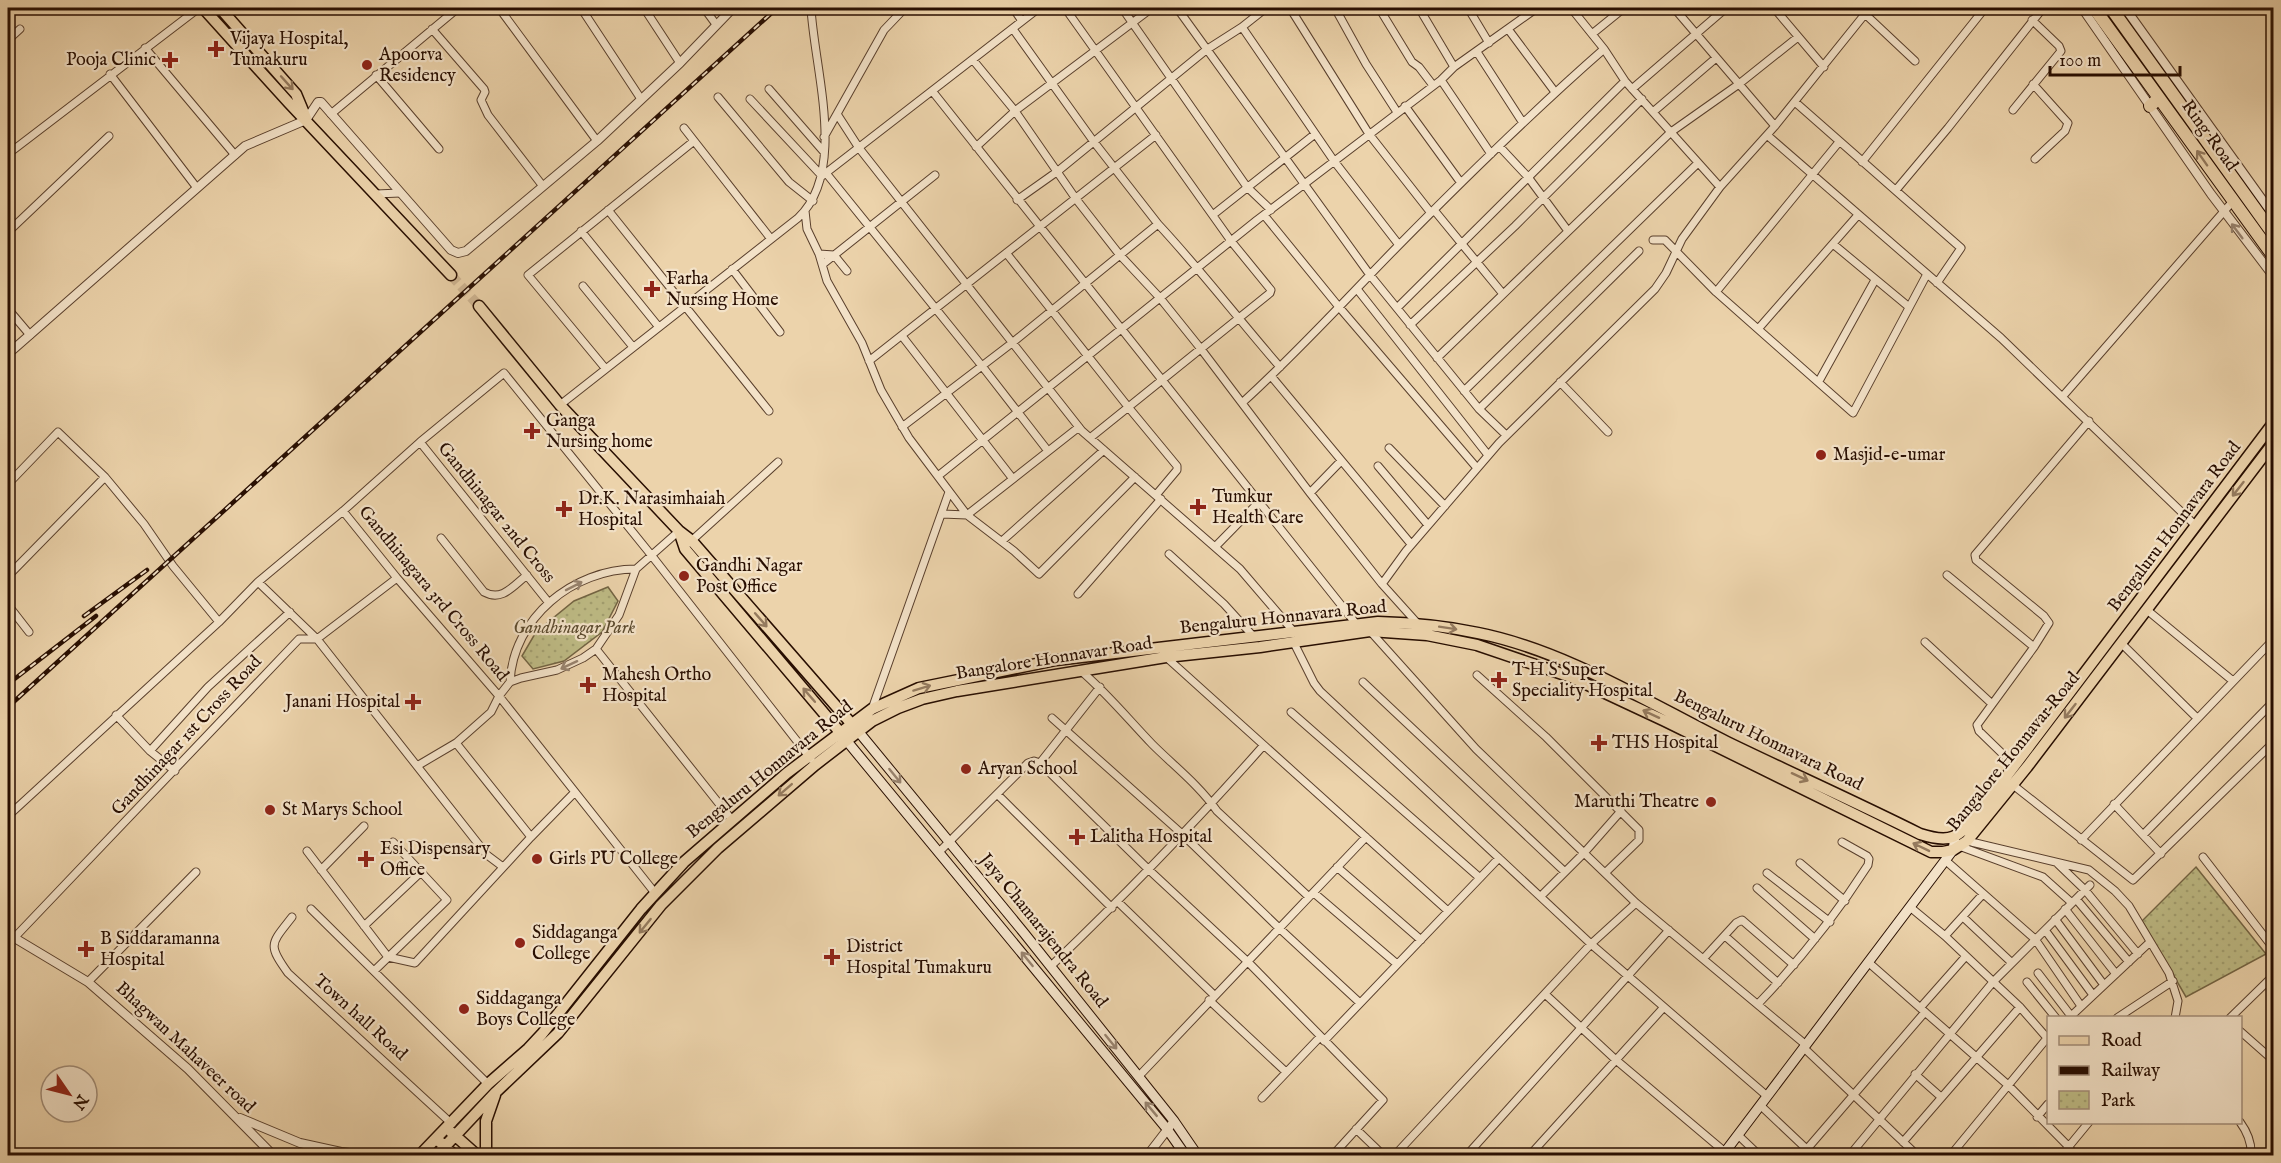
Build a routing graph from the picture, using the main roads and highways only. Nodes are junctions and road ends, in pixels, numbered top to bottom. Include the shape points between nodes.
1 (201, 8) edge
2 (220, 8) edge
3 (2094, 8) edge
4 (2111, 8) edge
5 (306, 120) junction
6 (2272, 229) edge
7 (2274, 256) edge
8 (451, 275) tunnel mouth
9 (479, 306) tunnel mouth
10 (2274, 422) edge
11 (2274, 442) edge
12 (688, 545) junction
13 (1363, 628) junction
14 (1293, 637) junction
15 (1187, 650) junction
16 (855, 727) junction
17 (843, 735) junction
18 (812, 760) junction
19 (1767, 767) junction
20 (1959, 843) junction
21 (492, 1088) junction
22 (448, 1125) junction
23 (457, 1133) junction
24 (441, 1143) junction
25 (1724, 1154) edge
26 (419, 1155) edge
27 (436, 1155) edge
28 (455, 1155) edge
29 (478, 1155) edge
30 (486, 1155) edge
31 (1186, 1155) edge
32 (1198, 1155) edge

1 - 5 main road
2 -> 5 main road via 296,94
7 -> 3 highway, Ring Road via 2154,102
4 - 6 highway, Ring Road via 2174,86
5 - 8 main road
9 - 12 main road via 560,405
10 - 20 main road, Bengaluru Honnavara Road
11 -> 20 main road, Bangalore Honnavar Road via 2013,785
12 -> 16 main road
17 -> 12 main road
13 - 14 main road, Bangalore Honnavar Road
19 -> 13 main road, Bangalore Honnavar Road via 1571,677 1477,645
13 -> 19 main road, Bengaluru Honnavara Road via 1378,622 1417,624 1479,633 1524,646 1648,701
14 - 15 main road, Bangalore Honnavar Road
14 - 15 main road, Bengaluru Honnavara Road via 1254,637
15 - 16 main road, Bangalore Honnavar Road via 1166,657 922,699
16 -> 15 main road, Bengaluru Honnavara Road via 872,709 919,688 1056,660
16 - 17 main road, Bangalore Honnavar Road
16 -> 32 main road, Jaya Chamarajendra Road via 1051,966
17 - 18 main road, Bangalore Honnavar Road
31 -> 17 main road, Jaya Chamarajendra Road
18 -> 21 main road, Bangalore Honnavar Road via 661,905 546,1045
18 - 21 main road, Bengaluru Honnavara Road via 684,862 542,1034
19 - 20 main road, Bangalore Honnavar Road via 1931,852
20 - 25 main road
21 - 22 main road, Bengaluru Honnavara Road
21 - 23 main road, Bangalore Honnavar Road
21 - 30 main road via 486,1121
22 - 23 main road
22 - 24 main road, Bengaluru Honnavara Road
23 - 24 main road, Bengaluru Honnavara Road
23 - 29 main road
24 - 26 main road, Bengaluru Honnavara Road
24 - 27 main road, Bengaluru Honnavara Road
24 - 28 main road

